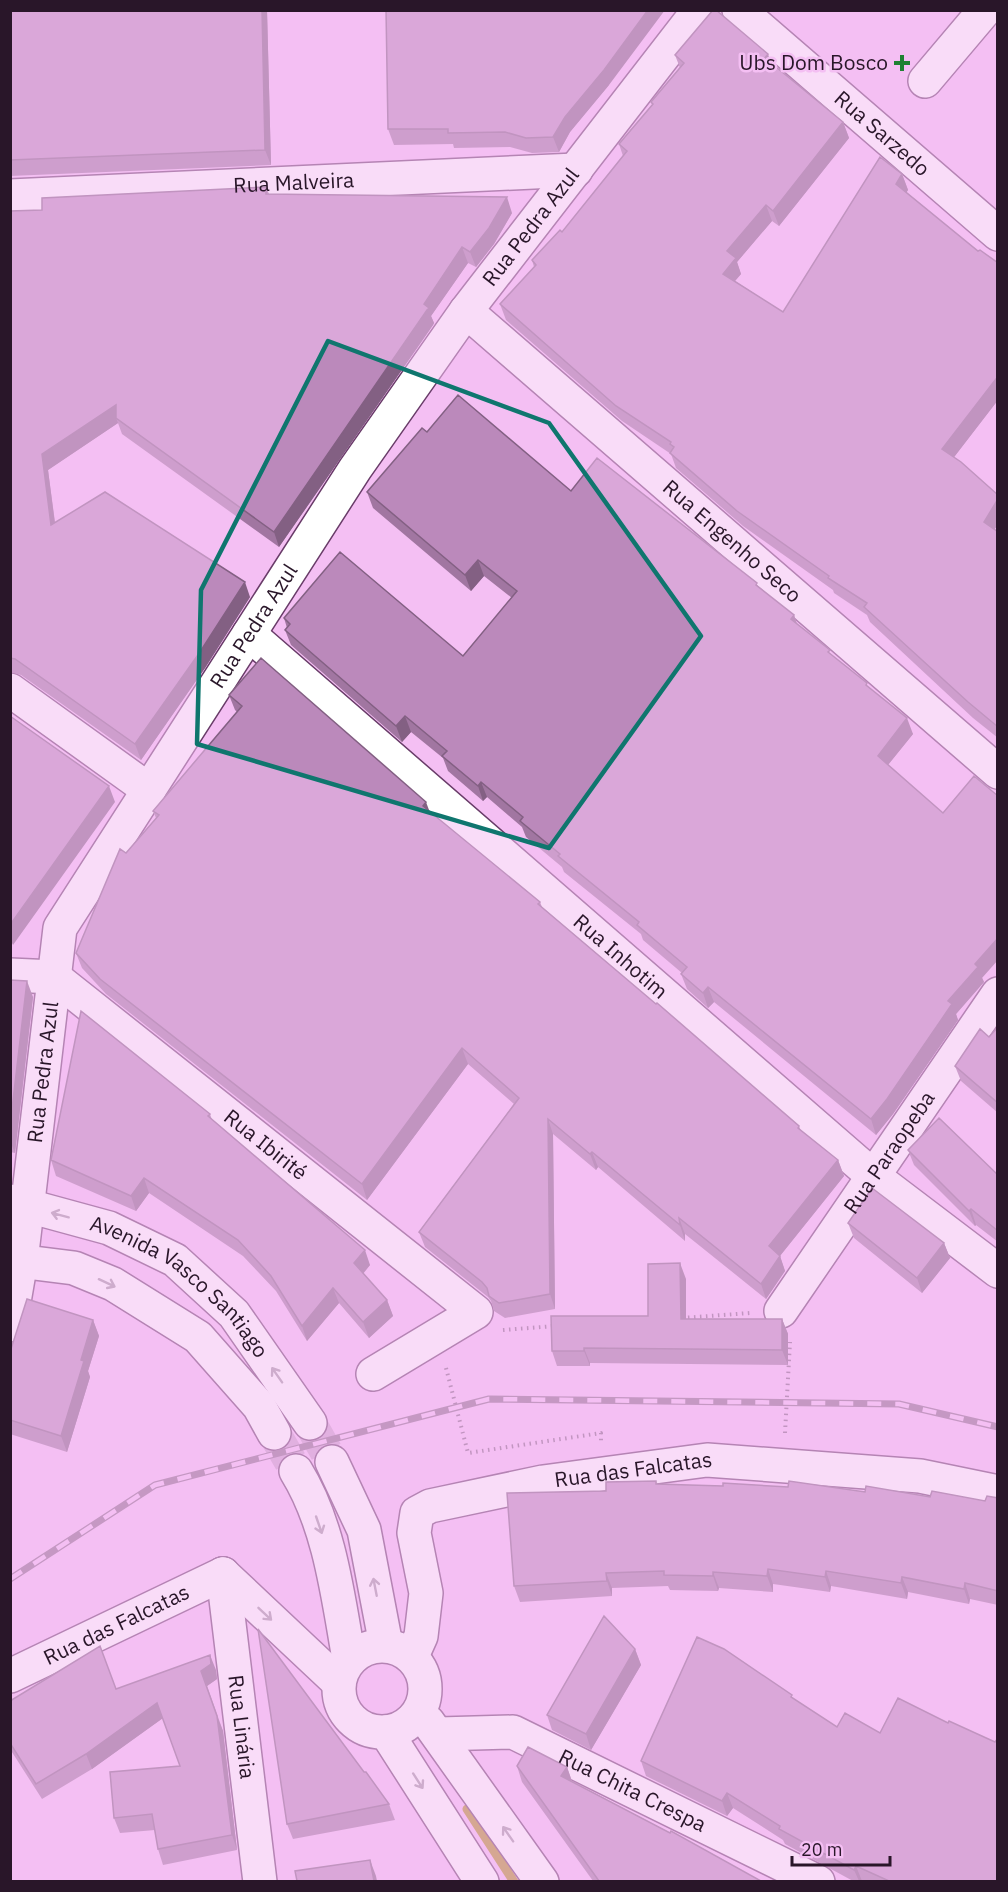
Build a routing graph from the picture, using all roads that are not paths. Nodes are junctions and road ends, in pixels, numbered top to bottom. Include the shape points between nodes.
1 (699, 10) edge
2 (739, 10) edge
3 (985, 10) edge
4 (925, 81) dead end
5 (576, 170) junction
6 (10, 196) edge
7 (998, 234) edge
8 (466, 311) junction
9 (249, 634) junction
10 (10, 690) edge
11 (998, 772) edge
12 (149, 790) junction
13 (10, 975) edge
14 (54, 977) junction
15 (998, 994) edge
16 (873, 1176) junction
17 (19, 1203) edge
18 (16, 1261) edge
19 (998, 1270) edge
20 (787, 1302) road end
21 (10, 1325) edge
22 (373, 1374) dead end
23 (310, 1423) tunnel mouth
24 (274, 1432) tunnel mouth
25 (332, 1462) tunnel mouth
26 (296, 1471) tunnel mouth
27 (998, 1492) edge
28 (223, 1574) junction
29 (399, 1651) junction
30 (344, 1671) junction
31 (10, 1676) edge
32 (429, 1723) junction
33 (386, 1732) junction
34 (260, 1881) edge
35 (482, 1881) edge
36 (542, 1881) edge
37 (818, 1881) edge

1 - 5 street, Rua Pedra Azul
2 - 7 street, Rua Sarzedo
3 - 4 street
5 - 6 street, Rua Malveira
5 - 8 street, Rua Pedra Azul
8 - 9 street, Rua Pedra Azul via 355,469
8 - 11 street, Rua Engenho Seco
9 - 12 street, Rua Pedra Azul
9 - 16 street, Rua Inhotim
10 - 12 street
12 - 14 street, Rua Pedra Azul via 60,928
13 - 14 street
14 - 17 street, Rua Pedra Azul
14 - 22 street, Rua Ibirité via 476,1312
15 - 16 street, Rua Paraopeba
16 - 19 street, Rua Inhotim
16 - 20 street, Rua Paraopeba
17 - 18 street, Rua Pedra Azul
23 -> 17 street, Avenida Vasco Santiago via 234,1314 175,1260 109,1228
18 - 21 street, Rua Pedra Azul
18 -> 24 street, Avenida Vasco Santiago via 74,1268 112,1284 198,1337 259,1406
29 -> 25 street via 364,1530
26 -> 30 street via 306,1488 332,1562
27 - 29 street, Rua das Falcatas via 920,1476 707,1460 532,1484 430,1506 417,1513 414,1533 426,1593 421,1636
28 -> 30 street
28 - 31 street, Rua das Falcatas
28 - 34 street, Rua Linária
29 - 30 street via 373,1646 360,1650
29 - 32 street via 421,1668
30 - 33 street via 340,1699 346,1713 370,1731
32 - 33 street via 411,1722
36 -> 32 street
32 - 37 street, Rua Chita Crespa via 513,1732
33 -> 35 street

